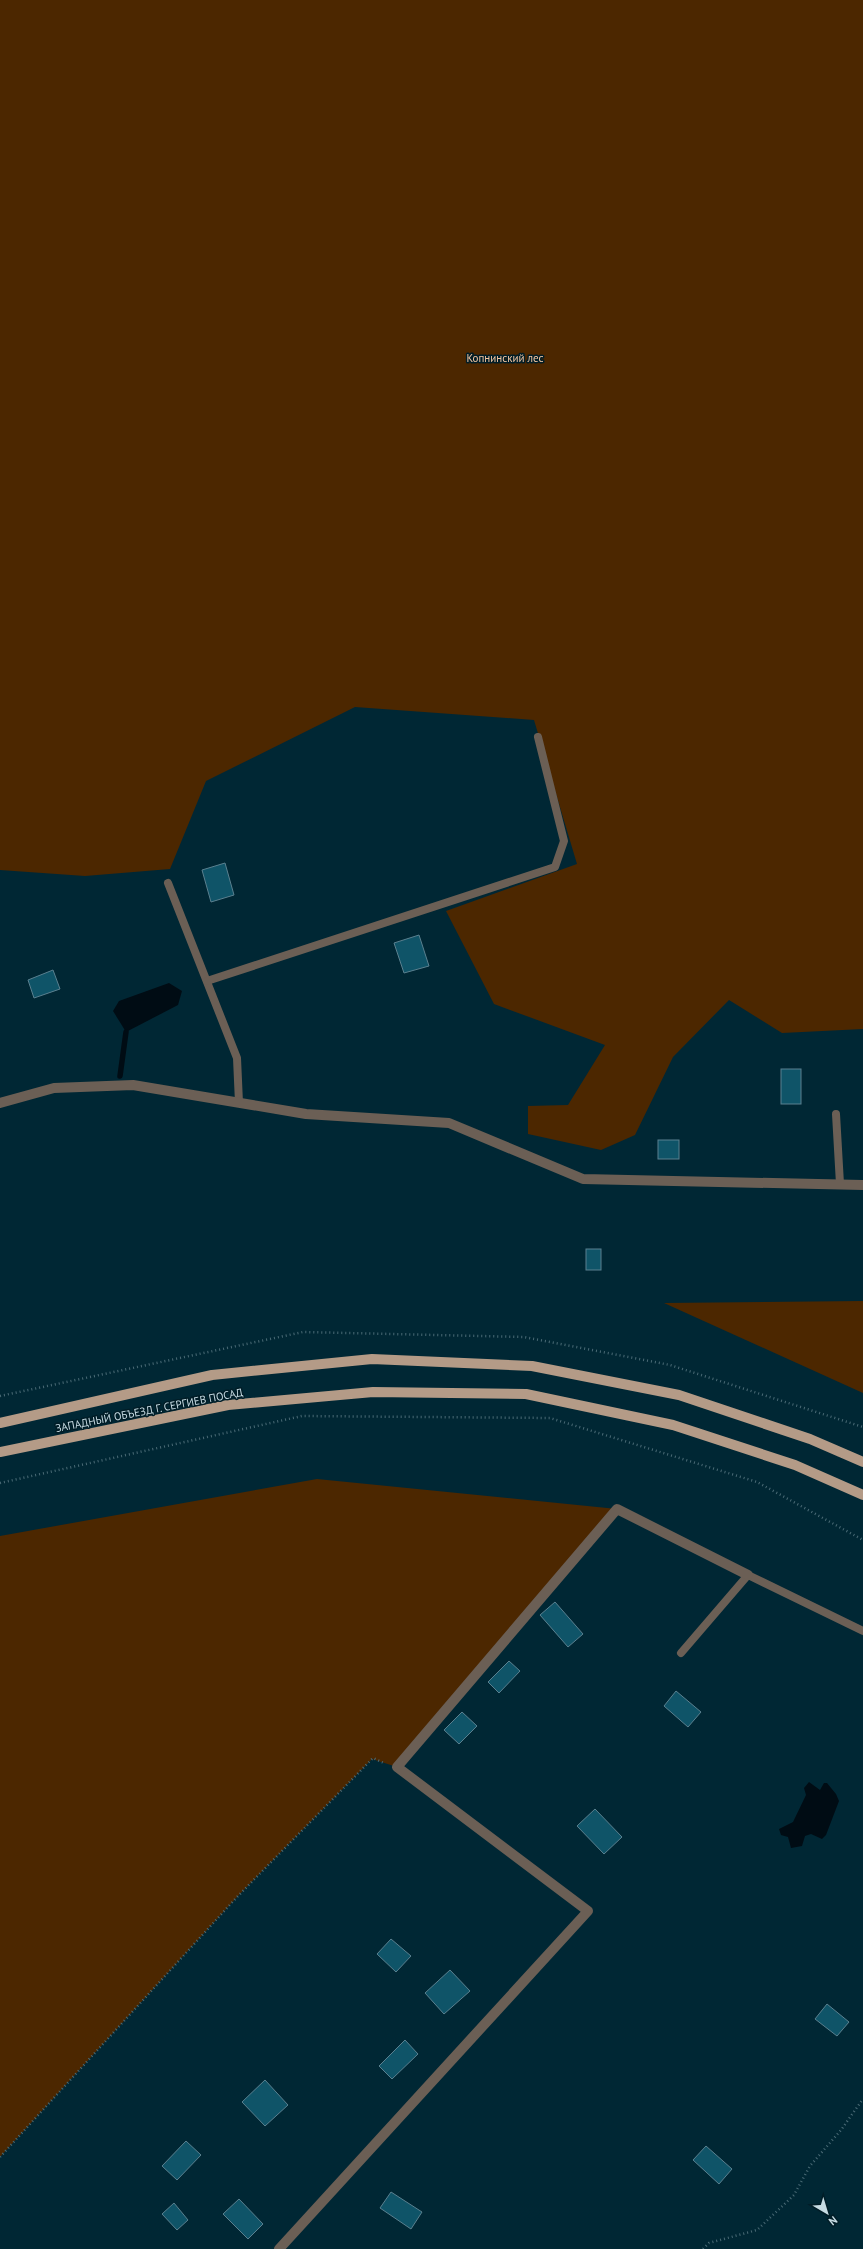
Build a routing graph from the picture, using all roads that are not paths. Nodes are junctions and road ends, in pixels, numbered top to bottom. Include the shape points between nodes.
1 (538, 736) dead end
2 (168, 883) dead end
3 (207, 981) junction
4 (0, 1103) edge
5 (238, 1103) junction
6 (836, 1114) dead end
7 (840, 1184) junction
8 (863, 1185) edge
9 (0, 1423) edge
10 (0, 1452) edge
11 (863, 1462) edge
12 (863, 1495) edge
13 (748, 1575) junction
14 (863, 1631) edge
15 (681, 1653) dead end
16 (279, 2249) edge

1 - 3 lane via 564,841 555,866
2 - 3 lane
3 - 5 lane via 237,1058
4 - 5 street via 54,1088 133,1085
5 - 7 street via 306,1114 449,1122 583,1179
6 - 7 lane
7 - 8 street
9 - 11 main road, ЗАПАДНЫЙ ОБЪЕЗД Г. СЕРГИЕВ ПОСАД via 212,1375 372,1359 532,1366 679,1395 810,1439
10 - 12 main road, ЗАПАДНЫЙ ОБЪЕЗД Г. СЕРГИЕВ ПОСАД via 228,1405 373,1392 526,1394 673,1425 795,1465
13 - 14 lane
13 - 15 lane
13 - 16 street via 617,1509 397,1767 588,1911

